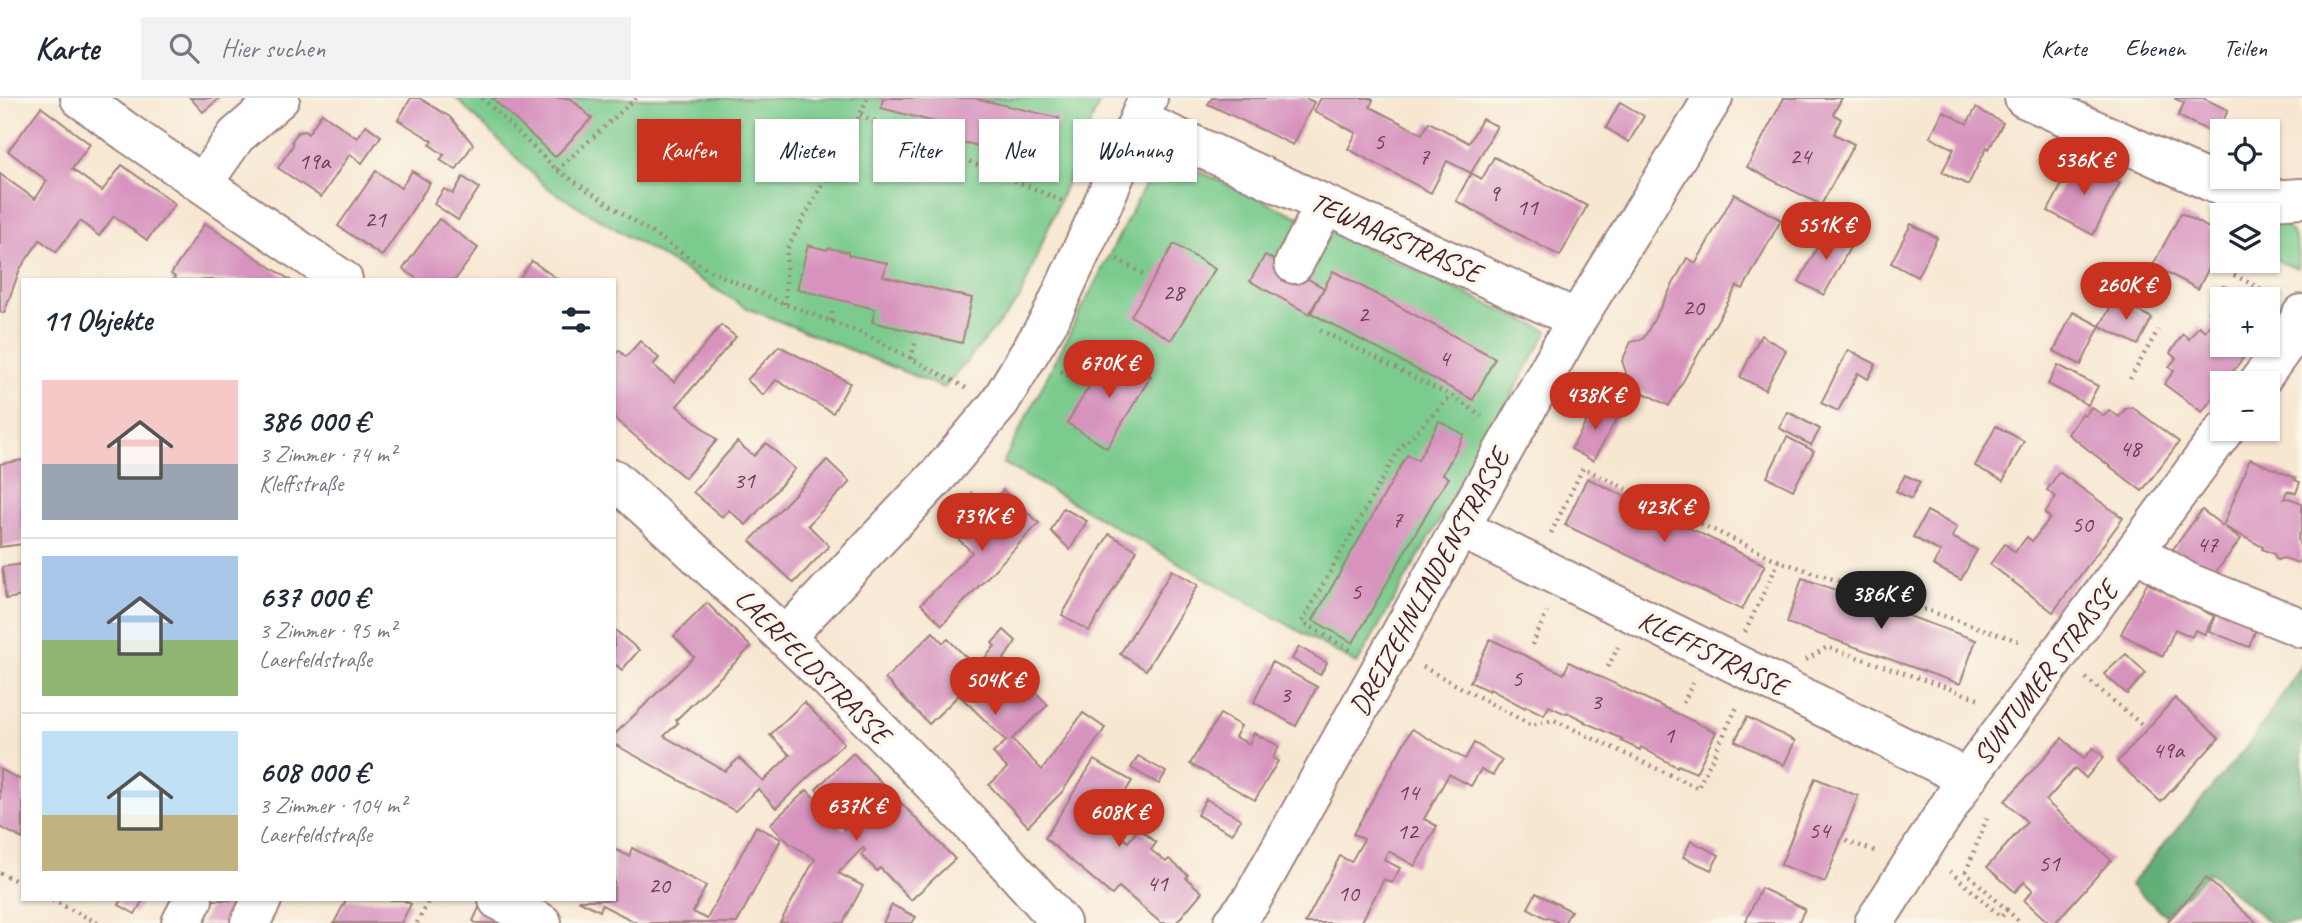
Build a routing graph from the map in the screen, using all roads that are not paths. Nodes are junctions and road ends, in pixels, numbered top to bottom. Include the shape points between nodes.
1 (80, 98) edge
2 (280, 98) edge
3 (1713, 98) edge
4 (2024, 98) edge
5 (1143, 109) edge
6 (203, 183) junction
7 (2302, 198) edge
8 (1325, 205) junction
9 (1294, 264) dead end
10 (340, 278) edge
11 (2291, 306) edge
12 (1577, 318) junction
13 (2267, 371) edge
14 (2216, 441) edge
15 (616, 481) edge
16 (1460, 528) junction
17 (2136, 551) junction
18 (2302, 628) edge
19 (786, 636) junction
20 (1962, 785) junction
21 (192, 901) edge
22 (261, 901) edge
23 (500, 901) edge
24 (181, 923) edge
25 (250, 923) edge
26 (542, 923) edge
27 (1061, 923) edge
28 (1233, 923) edge
29 (1874, 923) edge

1 - 6 street
2 - 6 street via 236,136
3 - 12 street, DREIZEHNLINDENSTRASSE
4 - 7 street via 2228,190 2270,200
5 - 8 street, TEWAAGSTRASSE
5 - 19 street via 1050,319 998,405
6 - 10 street
8 - 9 street
8 - 12 street, TEWAAGSTRASSE
11 - 13 street via 2290,338
12 - 16 street, DREIZEHNLINDENSTRASSE
14 - 17 street, SUNTUMER STRASSE
15 - 19 street, LAERFELDSTRASSE
16 - 20 street, KLEFFSTRASSE via 1742,667
16 - 28 street, DREIZEHNLINDENSTRASSE via 1251,901
17 - 18 street via 2187,582
17 - 20 street, SUNTUMER STRASSE
19 - 27 street, LAERFELDSTRASSE via 995,848
20 - 29 street, SUNTUMER STRASSE
21 - 24 street
22 - 25 street
23 - 26 street

